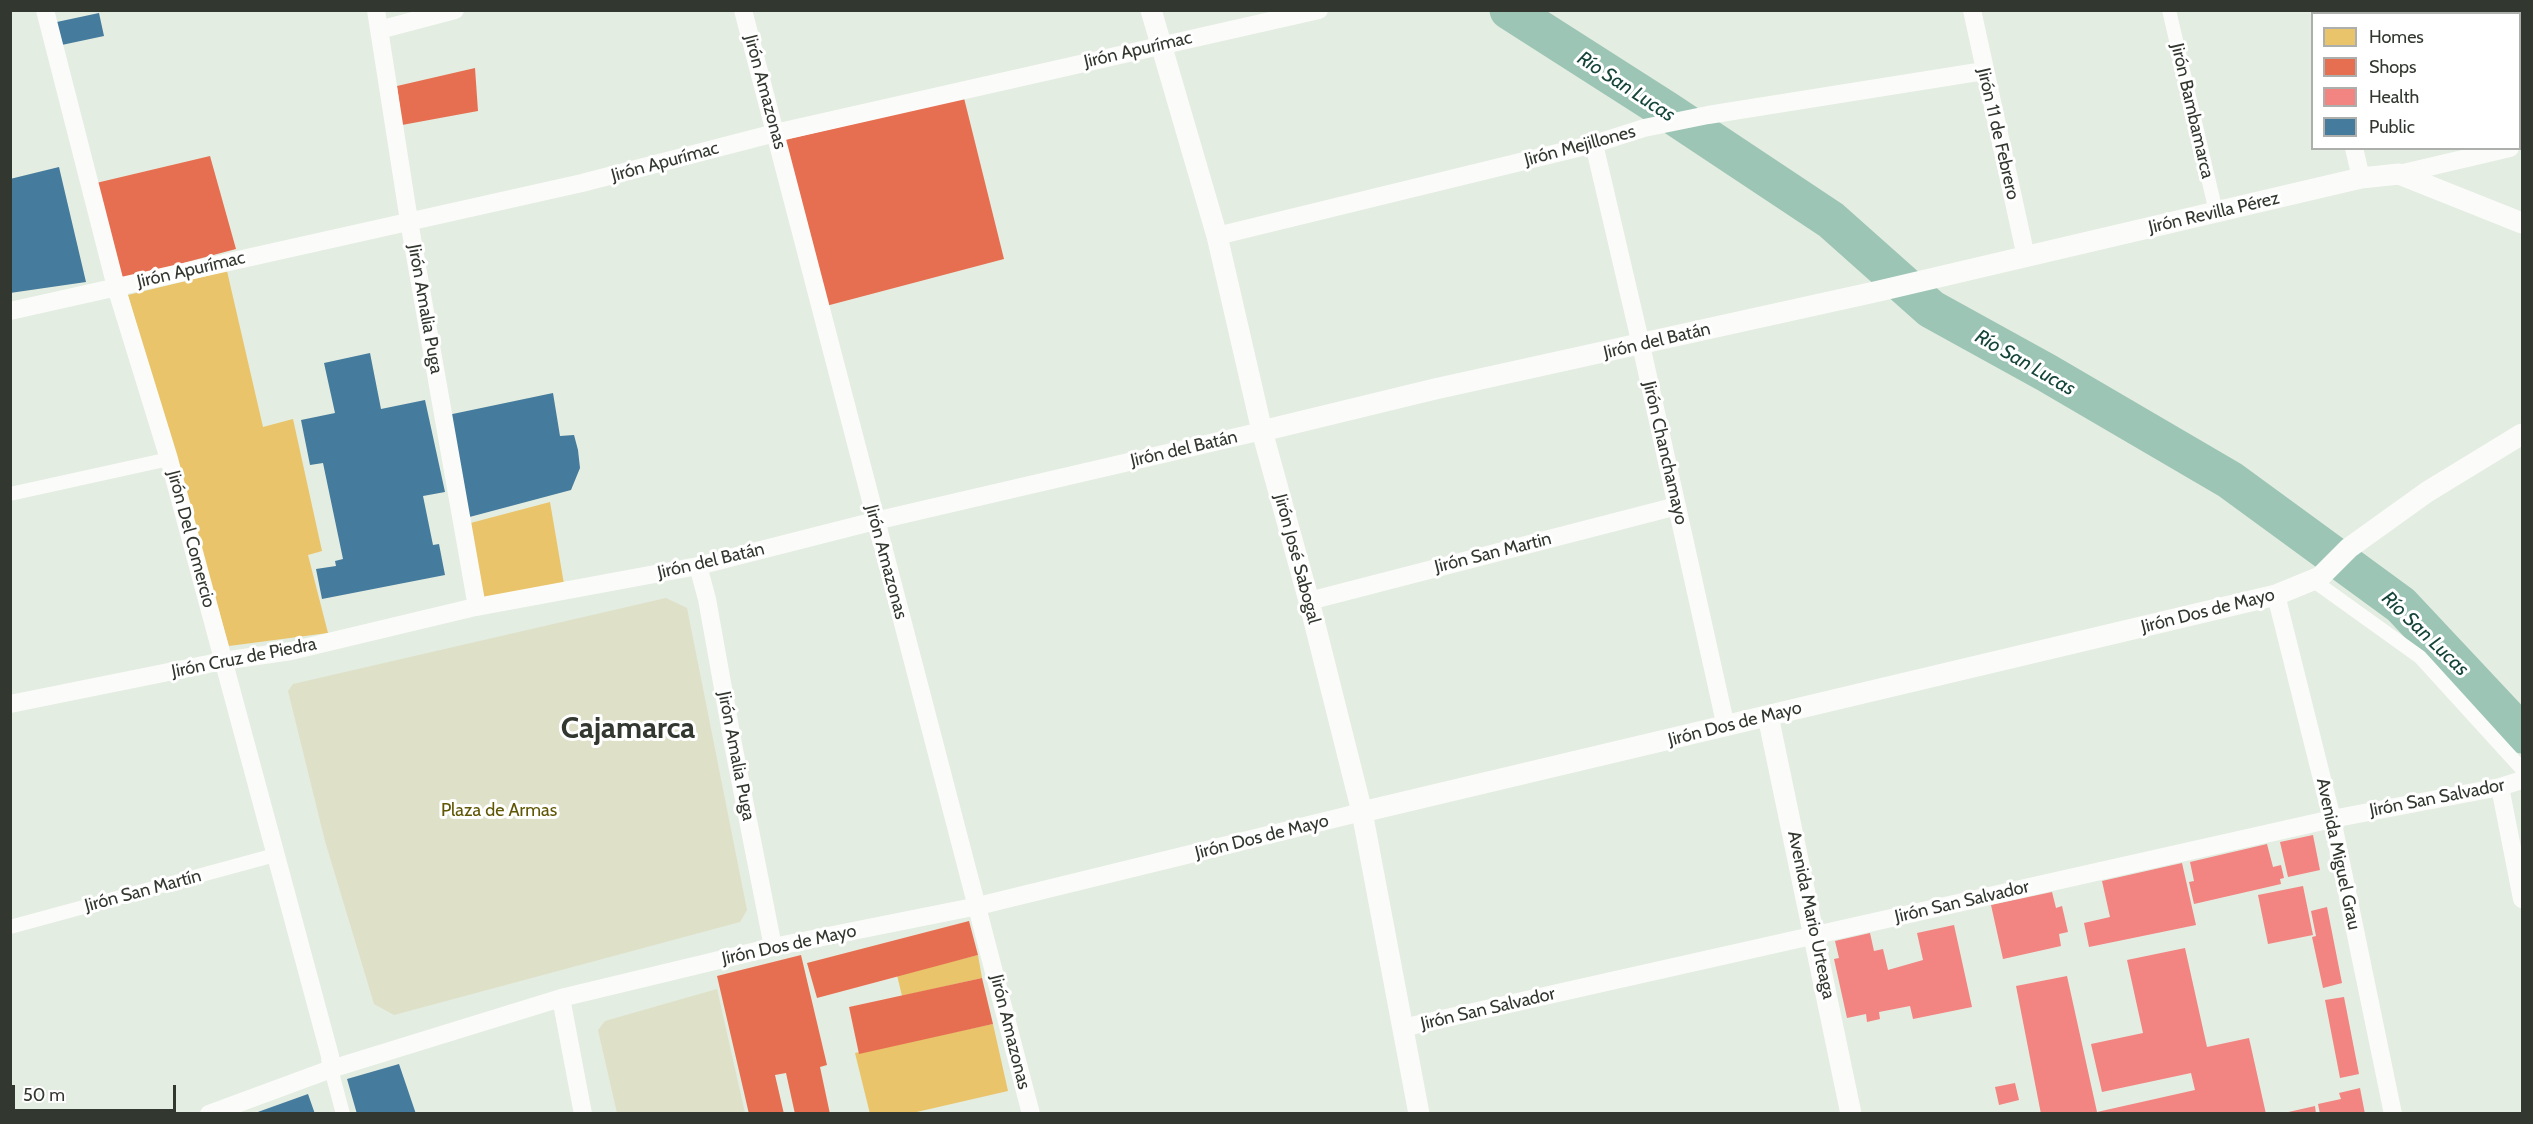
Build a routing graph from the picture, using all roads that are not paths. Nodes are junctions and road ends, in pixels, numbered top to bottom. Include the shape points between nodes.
1 (45, 10) edge
2 (376, 10) edge
3 (455, 10) edge
4 (744, 10) edge
5 (1151, 10) edge
6 (1319, 10) edge
7 (1972, 10) edge
8 (2169, 10) edge
9 (379, 30) junction
10 (1160, 44) junction
11 (1984, 71) junction
12 (775, 133) junction
13 (1594, 144) junction
14 (2354, 150) edge
15 (2501, 150) edge
16 (2399, 174) junction
17 (2361, 178) junction
18 (2216, 212) junction
19 (409, 221) junction
20 (2523, 223) edge
21 (1217, 236) junction
22 (2026, 257) junction
23 (1918, 280) joint
24 (116, 288) junction
25 (10, 311) edge
26 (1641, 345) junction
27 (1262, 431) junction
28 (2523, 434) edge
29 (169, 459) junction
30 (10, 494) edge
31 (1677, 506) junction
32 (875, 521) junction
33 (698, 566) junction
34 (2317, 579) junction
35 (2276, 595) junction
36 (1309, 601) junction
37 (477, 607) junction
38 (224, 661) junction
39 (10, 704) edge
40 (1768, 716) junction
41 (1726, 726) junction
42 (2523, 769) edge
43 (2523, 780) edge
44 (2500, 787) junction
45 (1362, 813) junction
46 (2332, 819) junction
47 (275, 855) junction
48 (2523, 899) edge
49 (978, 906) junction
50 (10, 927) edge
51 (1815, 935) junction
52 (773, 947) junction
53 (561, 998) junction
54 (1402, 1028) junction
55 (332, 1069) junction
56 (209, 1113) edge
57 (343, 1113) edge
58 (583, 1113) edge
59 (1031, 1113) edge
60 (1419, 1113) edge
61 (1851, 1113) edge
62 (2393, 1113) edge

1 - 24 street, Jirón Del Comercio
2 - 9 street, Jirón Amalia Puga
3 - 9 street
4 - 12 street, Jirón Amazonas
5 - 10 street, Jirón José Sabogal
6 - 10 street, Jirón Apurímac
7 - 11 street, Jirón 11 de Febrero
8 - 18 street, Jirón Bambamarca
9 - 19 street, Jirón Amalia Puga
10 - 12 street, Jirón Apurímac
10 - 21 street, Jirón José Sabogal
11 - 13 street, Jirón Mejillones via 1708,115 1644,128
11 - 22 street, Jirón 11 de Febrero
12 - 19 street, Jirón Apurímac via 582,183
12 - 32 street, Jirón Amazonas
13 - 21 street, Jirón Mejillones
13 - 26 street, Jirón Chanchamayo
14 - 17 street
15 - 16 street, Jirón Revilla Pérez
16 - 17 street, Jirón Revilla Pérez
16 - 20 street
17 - 18 street, Jirón Revilla Pérez
18 - 22 street, Jirón Revilla Pérez
19 - 24 street, Jirón Apurímac
19 - 37 street, Jirón Amalia Puga
21 - 27 street, Jirón José Sabogal
22 - 23 street, Jirón Revilla Pérez
23 - 26 street, Jirón del Batán
24 - 25 street, Jirón Apurímac
24 - 29 street, Jirón Del Comercio
26 - 27 street, Jirón del Batán
26 - 31 street, Jirón Chanchamayo
27 - 32 street, Jirón del Batán
27 - 36 street, Jirón José Sabogal
28 - 34 street via 2427,492 2349,548
29 - 30 street
29 - 38 street, Jirón Del Comercio
31 - 36 street, Jirón San Martin
31 - 41 street, Jirón Chanchamayo
32 - 33 street, Jirón del Batán
32 - 49 street, Jirón Amazonas
33 - 37 street, Jirón del Batán
33 - 52 street, Jirón Amalia Puga
34 - 35 street, Jirón Dos de Mayo
34 - 42 street via 2420,657
35 - 40 street, Jirón Dos de Mayo
35 - 46 street, Avenida Miguel Grau
36 - 45 street, Jirón José Sabogal
37 - 38 street, Jirón Cruz de Piedra via 291,651
38 - 39 street, Jirón Cruz de Piedra
38 - 47 street, Jirón Del Comercio
40 - 41 street, Jirón Dos de Mayo
40 - 51 street, Avenida Mario Urteaga
41 - 45 street, Jirón Dos de Mayo
43 - 44 street, Jirón San Salvador
44 - 46 street, Jirón San Salvador
44 - 48 street
45 - 49 street, Jirón Dos de Mayo
45 - 54 street, Jirón José Sabogal
46 - 51 street, Jirón San Salvador
46 - 62 street, Avenida Miguel Grau
47 - 50 street, Jirón San Martín
47 - 55 street, Jirón Del Comercio
49 - 52 street, Jirón Dos de Mayo
49 - 59 street, Jirón Amazonas
51 - 54 street, Jirón San Salvador
51 - 61 street, Avenida Mario Urteaga
52 - 53 street, Jirón Dos de Mayo
53 - 55 street, Jirón Dos de Mayo
53 - 58 street
54 - 60 street, Jirón José Sabogal
55 - 56 street, Jirón Dos de Mayo
55 - 57 street

